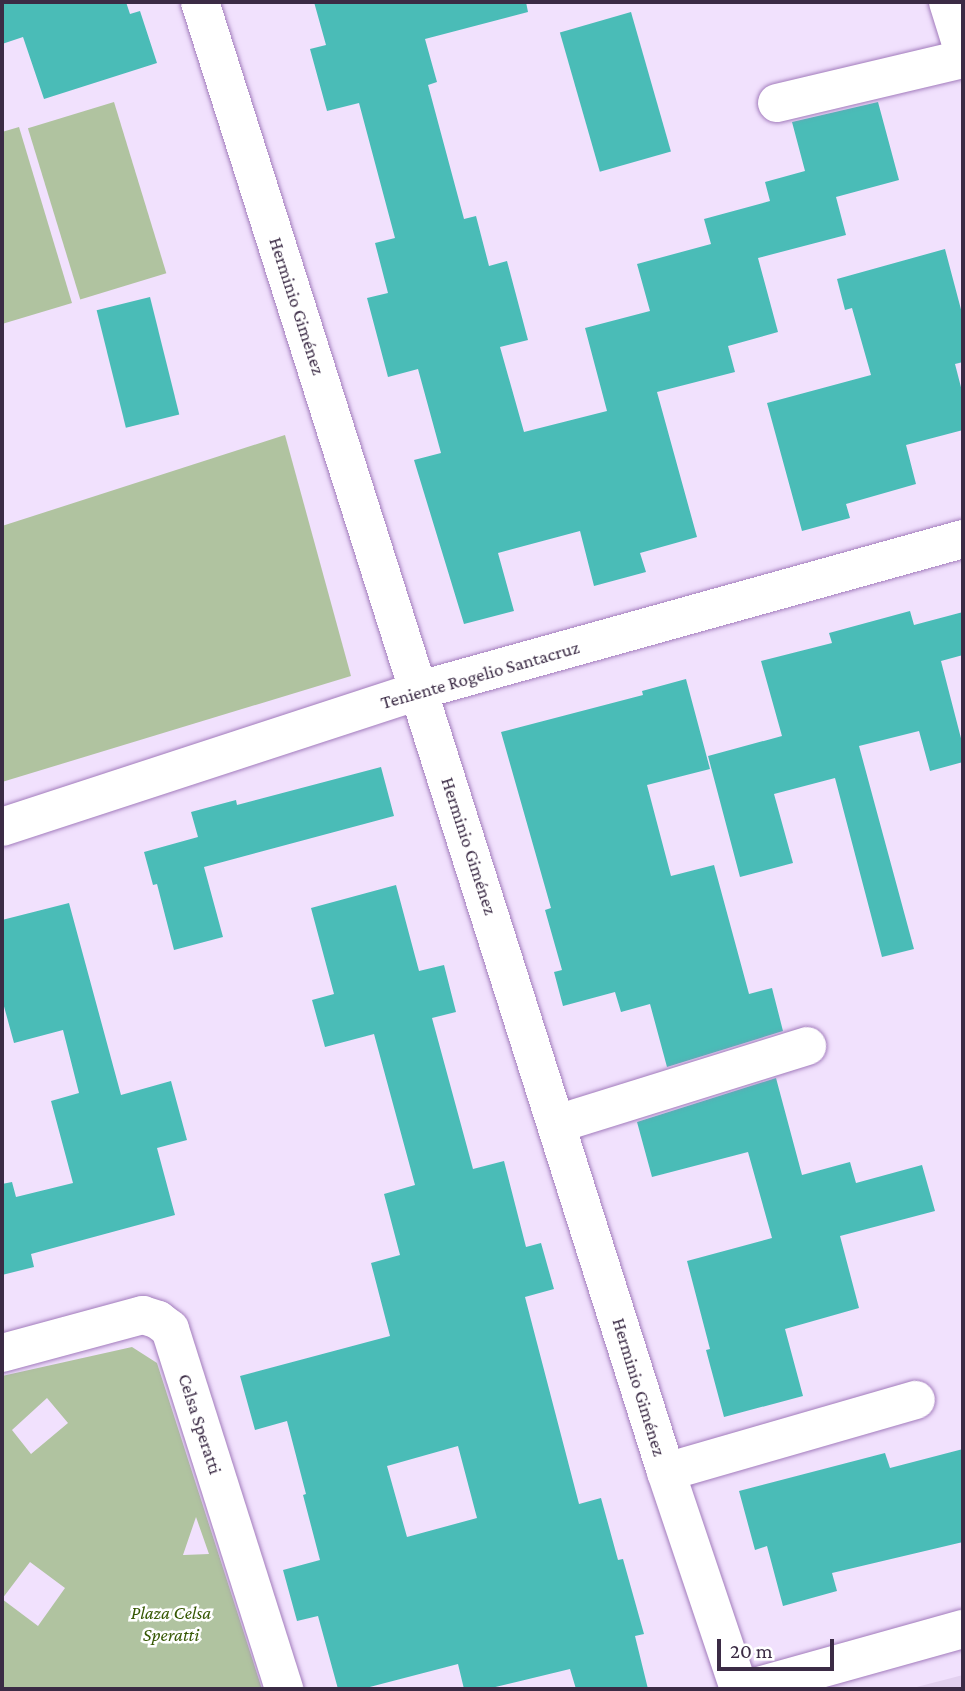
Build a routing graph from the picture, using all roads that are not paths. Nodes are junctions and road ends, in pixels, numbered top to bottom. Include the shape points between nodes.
1 (200, 2) edge
2 (948, 2) edge
3 (963, 50) edge
4 (963, 59) edge
5 (777, 103) dead end
6 (963, 539) edge
7 (420, 691) junction
8 (2, 827) edge
9 (807, 1045) dead end
10 (557, 1124) junction
11 (2, 1353) edge
12 (916, 1400) dead end
13 (666, 1472) junction
14 (963, 1629) edge
15 (284, 1689) edge
16 (739, 1689) edge
17 (748, 1689) edge

1 - 7 street, Herminio Giménez
2 - 3 street
4 - 5 street
6 - 7 street, Teniente Rogelio Santacruz
7 - 8 street, Teniente Rogelio Santacruz
7 - 10 street, Herminio Giménez
9 - 10 street
10 - 13 street, Herminio Giménez
11 - 15 street, Celsa Speratti via 144,1315 170,1329
12 - 13 street
13 - 16 street, Herminio Giménez
14 - 17 street

